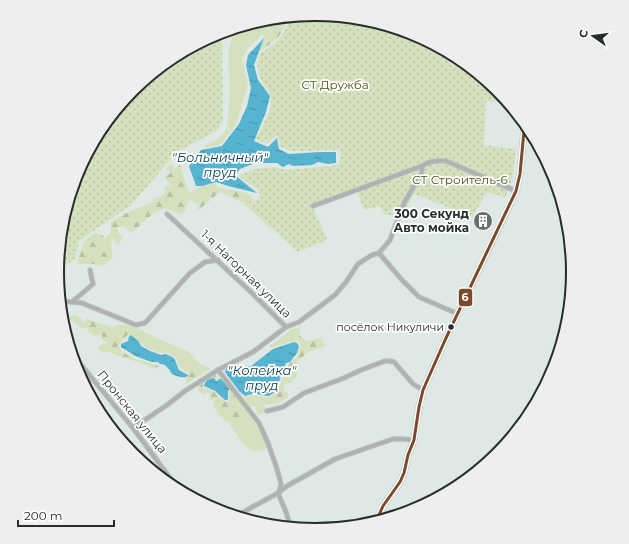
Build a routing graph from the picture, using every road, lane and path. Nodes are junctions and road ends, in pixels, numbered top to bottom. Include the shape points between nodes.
1 (524, 134) edge
2 (422, 166) junction
3 (516, 191) junction
4 (313, 206) dead end
5 (167, 214) dead end
6 (379, 252) junction
7 (218, 260) junction
8 (90, 270) dead end
9 (66, 301) edge
10 (72, 302) junction
11 (458, 314) junction
12 (286, 327) junction
13 (82, 366) edge
14 (218, 370) junction
15 (423, 390) junction
16 (267, 410) dead end
17 (133, 428) junction
18 (414, 440) junction
19 (169, 476) edge
20 (278, 493) junction
21 (243, 512) edge
22 (379, 514) edge
23 (289, 521) edge

1 - 3 street
2 - 3 street via 428,162 446,161
2 - 4 street
2 - 6 street via 422,173 404,203 390,240
3 - 11 street
5 - 7 street, 1-я Нагорная улица
6 - 11 street via 419,297
6 - 12 street via 358,264 335,295 299,322
7 - 10 street via 205,262 190,273 145,323 136,325 82,303
7 - 12 street, 1-я Нагорная улица
8 - 10 street via 93,284
9 - 10 street
11 - 15 street
12 - 14 street, 1-я Нагорная улица via 254,352
13 - 17 street, Пронская улица
14 - 17 street, 1-я Нагорная улица
14 - 20 street via 259,423 281,484
15 - 16 street via 413,384 394,362 389,360 304,393 283,407
15 - 18 street
17 - 19 street, Пронская улица
18 - 20 street via 393,439 335,459
18 - 22 street via 400,482
20 - 21 street
20 - 23 street

